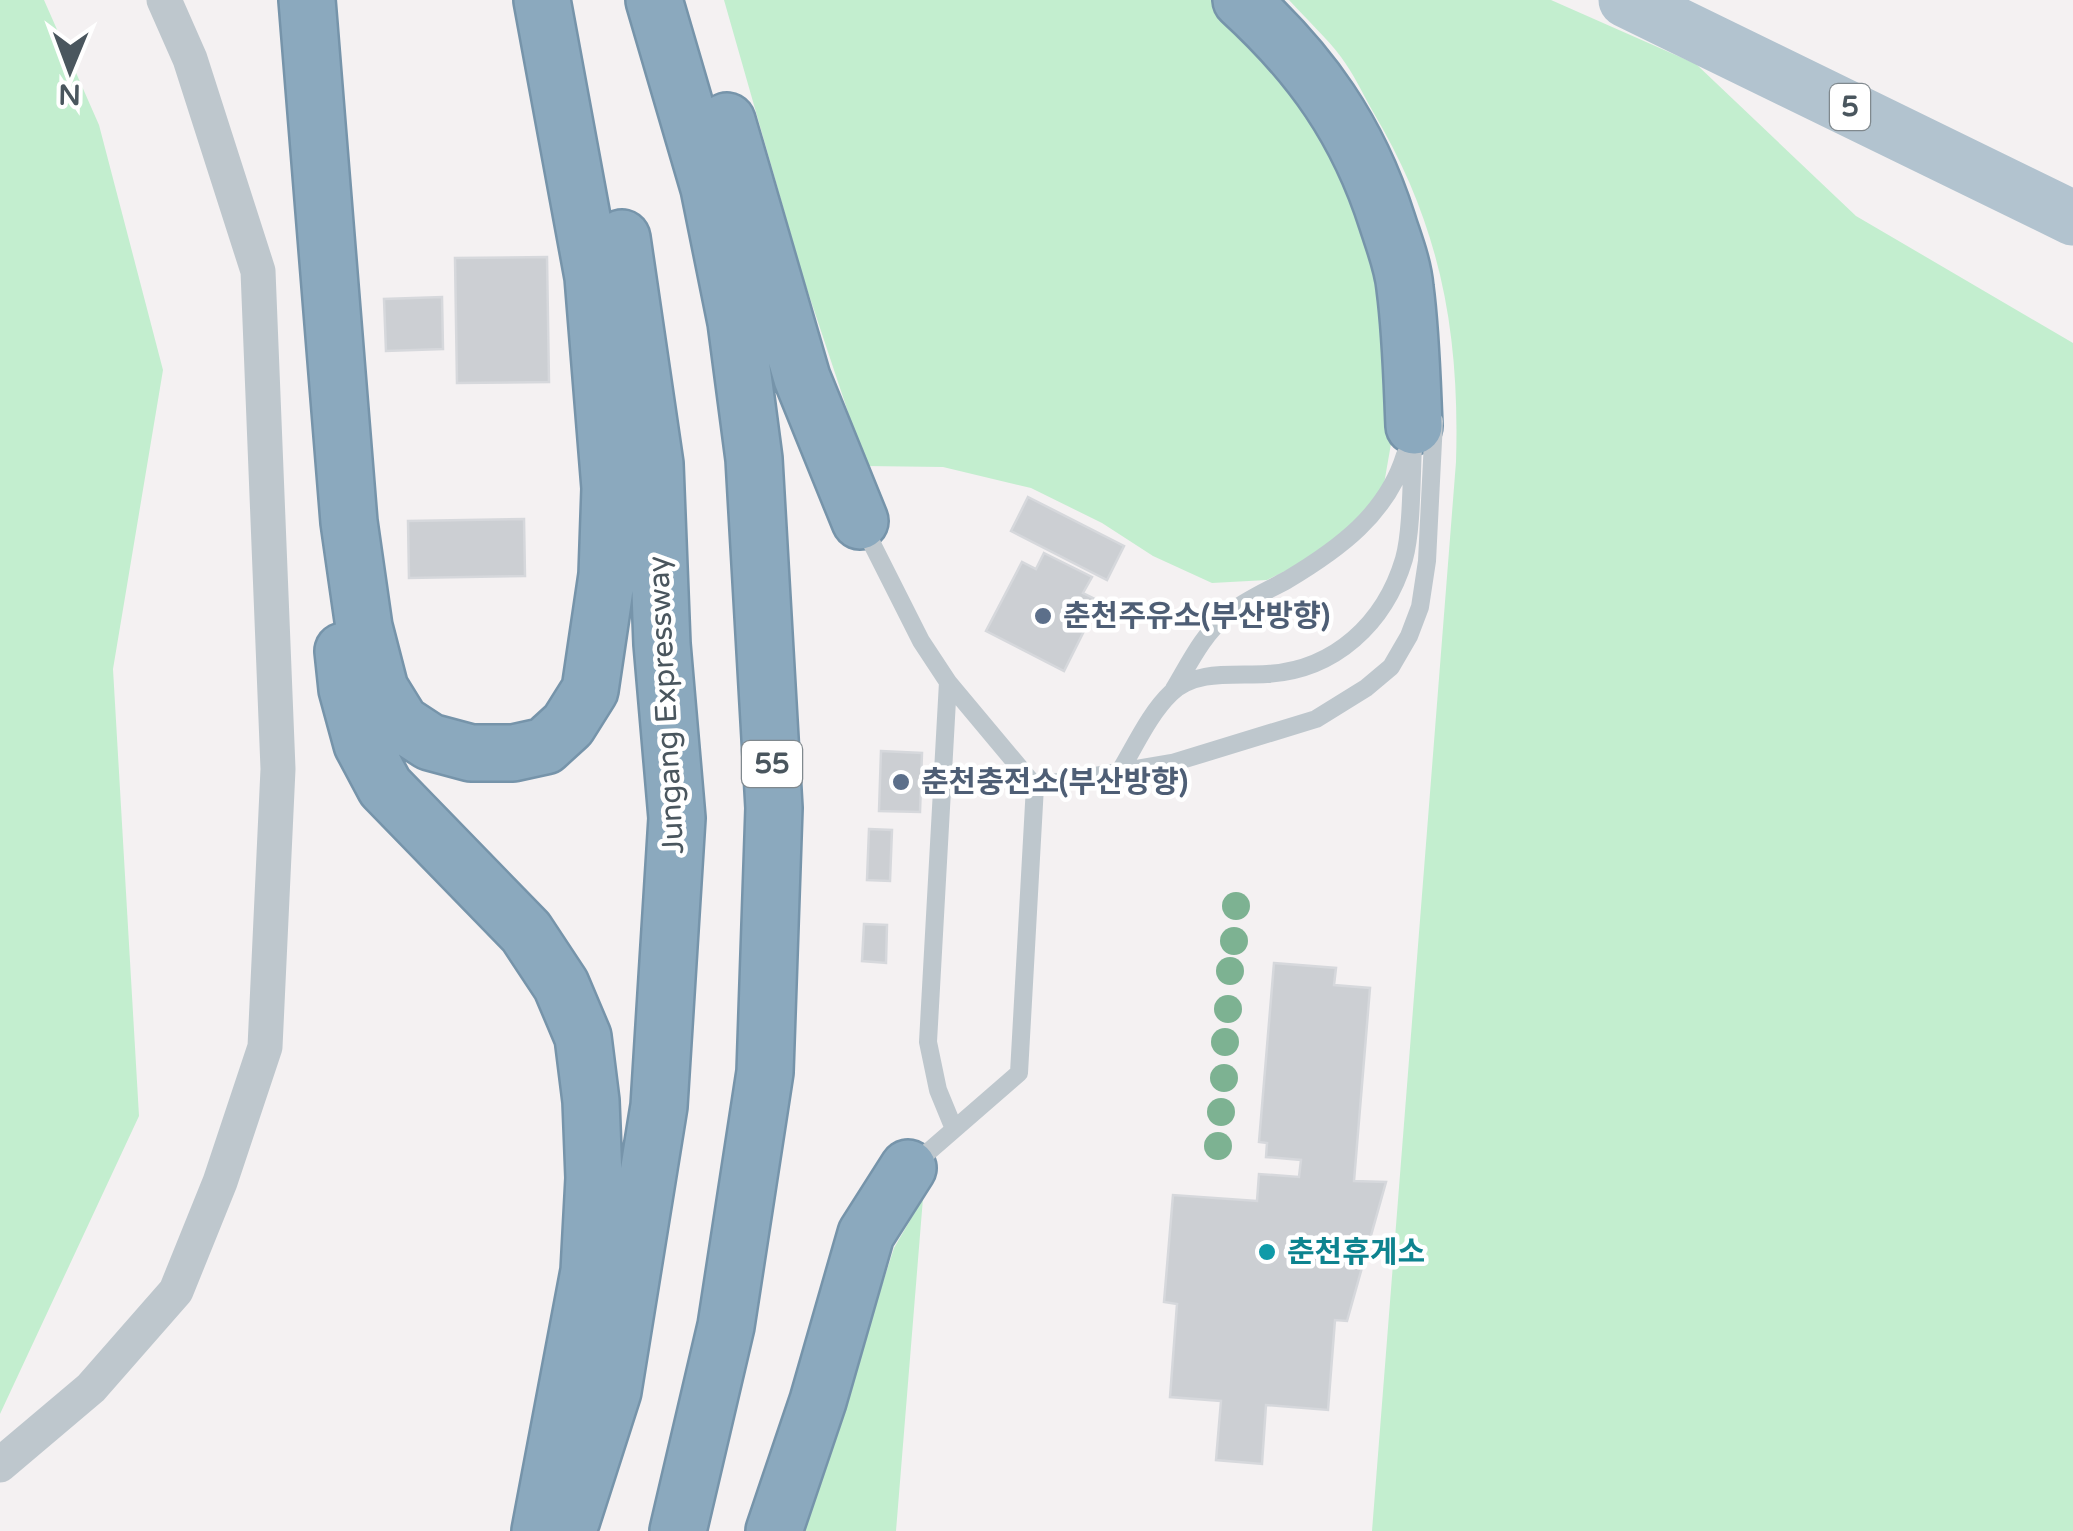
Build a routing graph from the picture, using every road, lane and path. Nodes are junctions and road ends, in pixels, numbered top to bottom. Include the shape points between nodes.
1 (164, 0) edge
2 (290, 0) edge
3 (307, 0) edge
4 (542, 0) edge
5 (556, 0) edge
6 (654, 0) edge
7 (686, 0) edge
8 (1241, 0) edge
9 (1273, 0) edge
10 (1626, 0) edge
11 (2073, 218) edge
12 (1425, 414) junction
13 (860, 521) joint
14 (948, 682) junction
15 (1172, 691) junction
16 (1120, 769) junction
17 (1036, 786) junction
18 (954, 1130) junction
19 (908, 1168) joint
20 (0, 1465) edge
21 (540, 1531) edge
22 (568, 1531) edge
23 (678, 1531) edge
24 (774, 1531) edge

1 - 20 street via 190,59 258,271 278,768 265,1047 176,1291 91,1388
2 - 21 highway via 346,688 362,744 385,787 526,932 561,985 583,1037 594,1178 589,1272
3 - 4 highway via 349,522 380,688 401,723 430,742 472,753 513,753 545,746 590,690 607,575 610,488 593,277
5 - 22 highway, Jungang Expressway via 618,213 640,342 655,464 677,818 659,1106 613,1392
6 - 23 highway, 55 via 709,188 736,322 754,459 774,808 765,1072 726,1326
7 - 13 highway via 735,142 802,378
8 - 12 highway via 1320,84 1370,175 1405,284
9 - 12 highway via 1322,53 1393,173 1427,282
10 - 11 main road, 5
12 - 15 lane via 1376,512 1335,550 1226,615
12 - 15 lane via 1405,555 1389,599 1357,640 1313,664 1271,674 1210,676
12 - 16 lane via 1427,562 1420,607 1391,667 1316,719 1220,750
13 - 14 lane via 910,624
14 - 17 lane
14 - 18 lane via 928,1042
15 - 16 lane
16 - 17 lane
17 - 18 lane via 1019,1074
18 - 19 lane
19 - 24 highway via 866,1234

